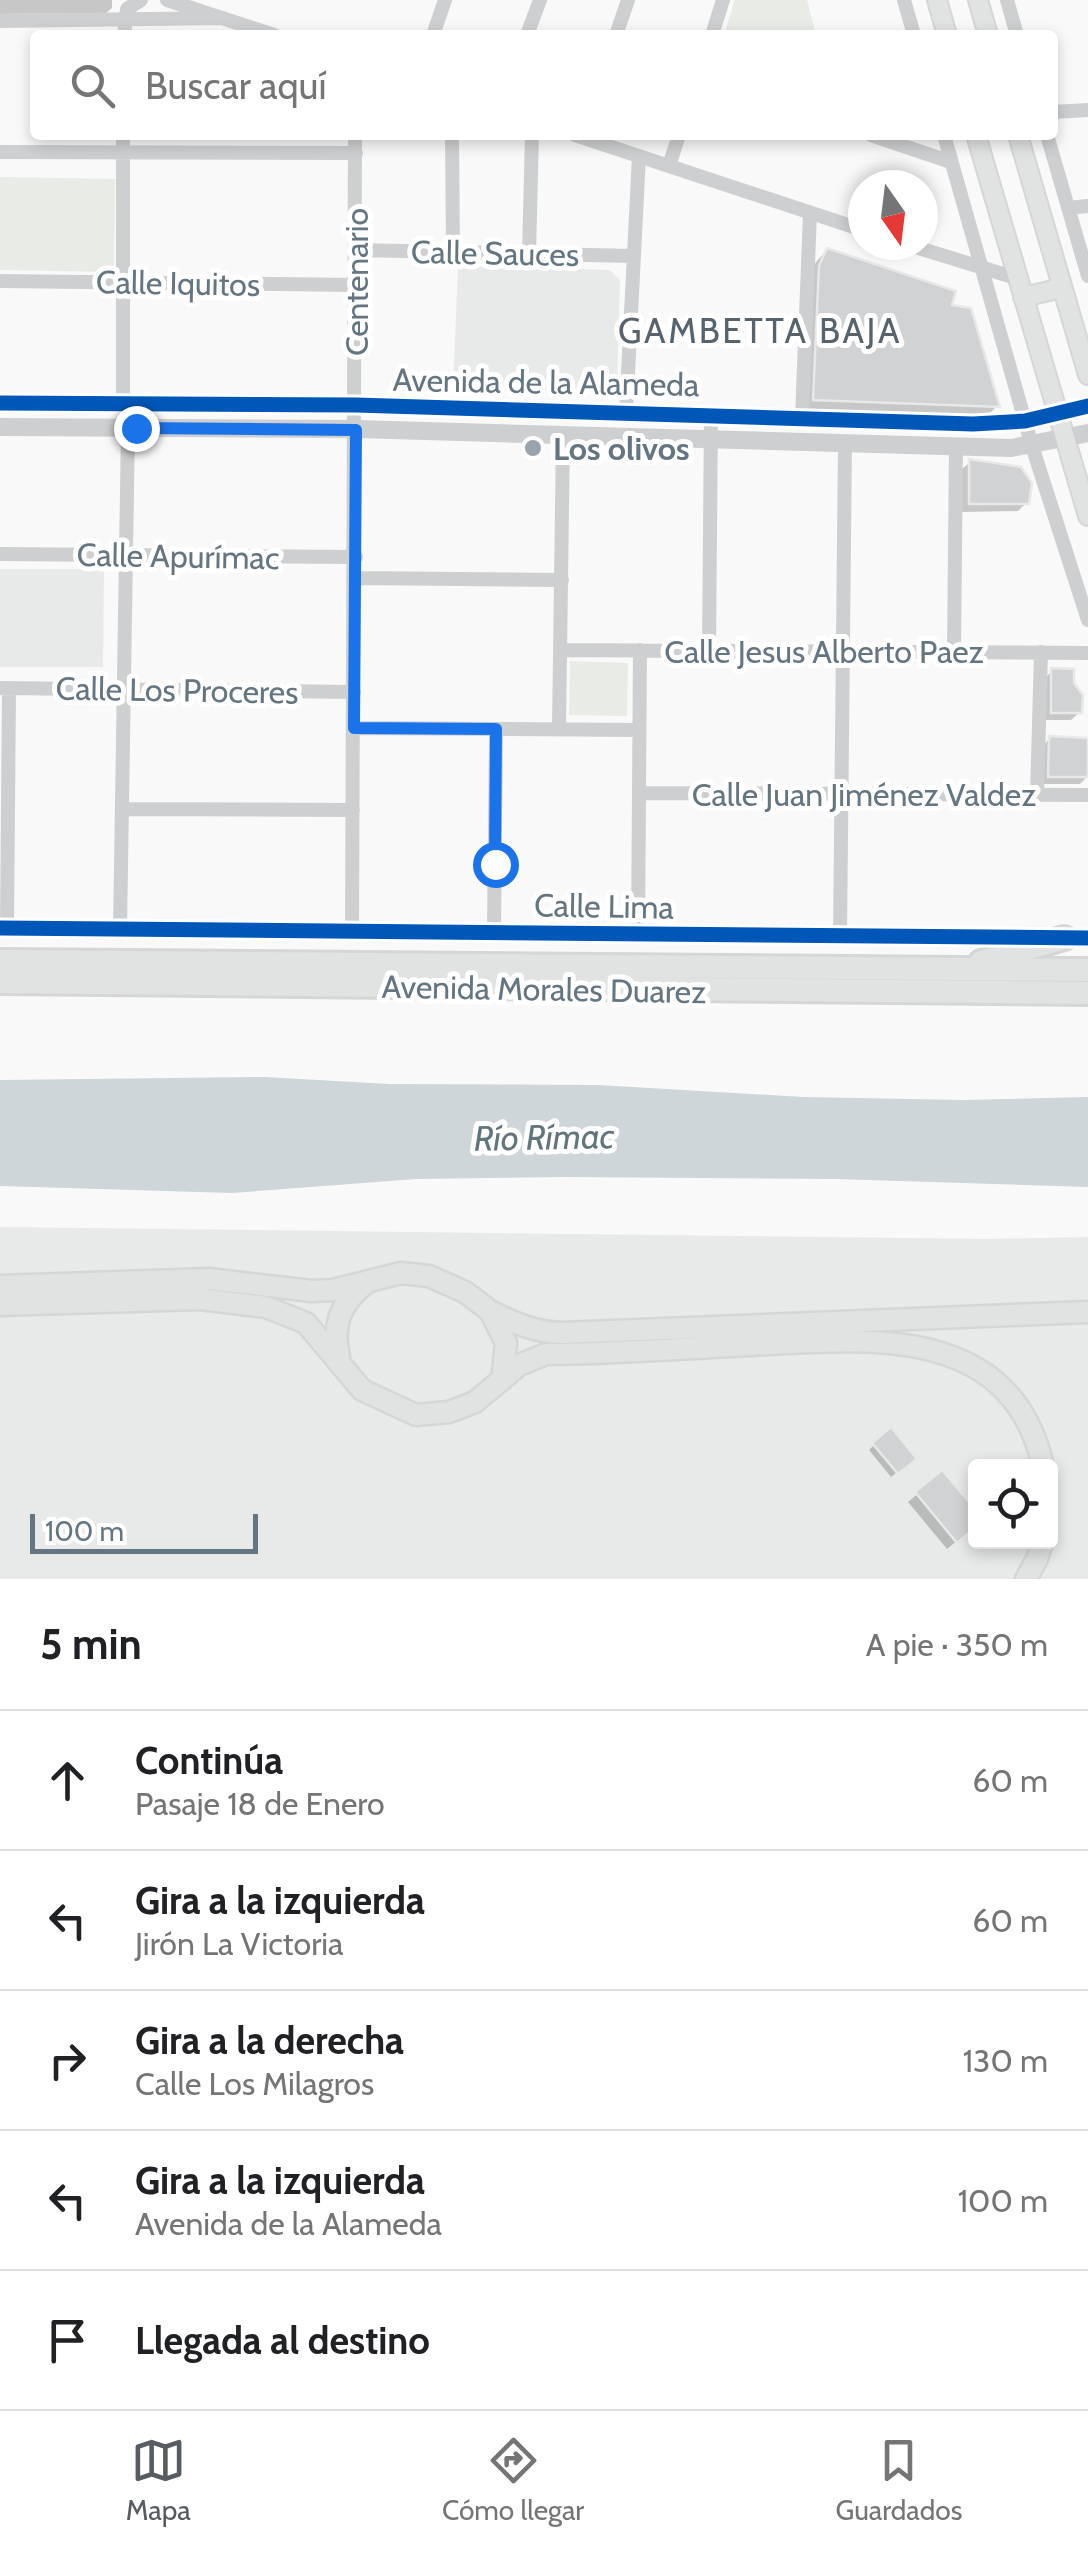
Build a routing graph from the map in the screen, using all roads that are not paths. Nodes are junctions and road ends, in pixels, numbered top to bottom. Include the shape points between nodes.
1 (141, 0) edge
2 (167, 0) edge
3 (445, 0) edge
4 (540, 0) edge
5 (628, 0) edge
6 (723, 0) edge
7 (904, 0) edge
8 (937, 0) edge
9 (978, 0) edge
10 (1007, 0) edge
11 (223, 18) junction
12 (0, 21) edge
13 (125, 28) edge
14 (259, 30) edge
15 (435, 30) edge
16 (530, 30) edge
17 (618, 30) edge
18 (714, 30) edge
19 (913, 30) edge
20 (946, 30) edge
21 (987, 30) edge
22 (1016, 30) edge
23 (1088, 110) edge
24 (1058, 112) edge
25 (124, 140) edge
26 (356, 140) edge
27 (452, 140) edge
28 (532, 140) edge
29 (592, 140) edge
30 (677, 140) edge
31 (886, 140) edge
32 (945, 140) edge
33 (977, 140) edge
34 (1019, 140) edge
35 (1048, 140) edge
36 (0, 152) edge
37 (123, 152) junction
38 (356, 153) junction
39 (639, 156) junction
40 (952, 162) junction
41 (669, 166) junction
42 (1088, 206) edge
43 (1068, 208) junction
44 (810, 213) junction
45 (848, 225) edge
46 (356, 250) junction
47 (453, 252) junction
48 (529, 254) junction
49 (938, 254) edge
50 (634, 256) junction
51 (983, 268) junction
52 (1088, 276) edge
53 (0, 281) edge
54 (122, 282) junction
55 (356, 286) junction
56 (1021, 288) junction
57 (1062, 288) junction
58 (1088, 375) edge
59 (0, 402) edge
60 (124, 404) junction
61 (356, 405) junction
62 (1088, 406) edge
63 (626, 412) junction
64 (711, 414) junction
65 (1057, 414) junction
66 (802, 418) junction
67 (1025, 421) junction
68 (0, 427) edge
69 (128, 428) junction
70 (356, 430) junction
71 (1088, 433) edge
72 (563, 435) junction
73 (1065, 438) junction
74 (711, 439) junction
75 (845, 442) junction
76 (956, 445) junction
77 (1032, 446) junction
78 (1088, 516) edge
79 (0, 554) edge
80 (126, 555) junction
81 (356, 558) junction
82 (356, 578) junction
83 (562, 580) junction
84 (1088, 620) edge
85 (561, 650) junction
86 (640, 650) junction
87 (709, 650) junction
88 (843, 651) junction
89 (954, 652) junction
90 (1041, 652) junction
91 (1088, 653) edge
92 (4, 688) edge
93 (124, 689) junction
94 (354, 692) junction
95 (354, 728) junction
96 (496, 729) junction
97 (559, 729) junction
98 (639, 730) junction
99 (639, 792) junction
100 (842, 794) junction
101 (1037, 795) junction
102 (1088, 796) edge
103 (122, 809) junction
104 (353, 810) junction
105 (4, 928) edge
106 (120, 929) junction
107 (352, 931) junction
108 (494, 932) junction
109 (638, 934) junction
110 (840, 936) junction
111 (1076, 938) edge
112 (0, 961) edge
113 (958, 969) junction
114 (1088, 970) edge
115 (0, 982) edge
116 (1088, 994) edge
117 (368, 1282) junction
118 (0, 1286) edge
119 (0, 1305) edge
120 (490, 1311) junction
121 (1088, 1312) edge
122 (341, 1365) junction
123 (502, 1380) junction
124 (1042, 1459) edge
125 (1039, 1549) edge
126 (1026, 1579) edge

1 - 13 street via 127,9
2 - 11 street
3 - 15 street
4 - 16 street
5 - 17 street
6 - 18 street
7 - 19 street
8 - 20 main road
9 - 21 main road
10 - 22 street
11 - 13 street
11 - 14 street
12 - 13 street
23 - 24 street
25 - 37 street
26 - 38 street, Centenario
27 - 47 street
28 - 48 street
29 - 39 street
30 - 41 street
31 - 40 street
32 - 40 street
33 - 56 main road
34 - 57 main road
35 - 43 street
36 - 37 street
37 - 38 street
37 - 54 street
38 - 46 street, Centenario
39 - 41 street
39 - 50 street
40 - 51 street
41 - 44 street
42 - 43 street
43 - 52 street
44 - 45 street
44 - 66 street
46 - 47 street, Calle Sauces
46 - 55 street, Centenario
47 - 48 street, Calle Sauces
48 - 50 street, Calle Sauces
49 - 51 street
50 - 63 street
51 - 56 street
51 - 67 street
53 - 54 street, Calle Iquitos
54 - 55 street, Calle Iquitos
54 - 60 street
55 - 61 street, Centenario
56 - 57 main road
56 - 65 main road
57 - 58 main road
59 - 60 street, Avenida de la Alameda
60 - 61 street, Avenida de la Alameda
61 - 63 street, Avenida de la Alameda
61 - 70 street, Centenario
62 - 65 street, Avenida de la Alameda
63 - 64 street, Avenida de la Alameda
64 - 66 street, Avenida de la Alameda
64 - 74 street
65 - 67 street, Avenida de la Alameda
65 - 73 main road
66 - 67 street, Avenida de la Alameda
67 - 77 street
68 - 69 street, Avenida de la Alameda
69 - 70 street, Avenida de la Alameda
69 - 80 street
70 - 72 street, Avenida de la Alameda
70 - 81 street, Centenario
71 - 73 street, Avenida de la Alameda
72 - 74 street, Avenida de la Alameda
72 - 83 street
73 - 77 street, Avenida de la Alameda
73 - 78 main road
74 - 75 street, Avenida de la Alameda
74 - 87 street
75 - 76 street, Avenida de la Alameda
75 - 88 street
76 - 77 street, Avenida de la Alameda
76 - 89 street
77 - 84 street
79 - 80 street, Calle Apurímac
80 - 81 street, Calle Apurímac
80 - 93 street
81 - 82 street, Centenario
82 - 83 street
82 - 94 street, Centenario
83 - 85 street
85 - 86 street, Calle Jesus Alberto Paez
85 - 97 street
86 - 87 street, Calle Jesus Alberto Paez
86 - 98 street
87 - 88 street, Calle Jesus Alberto Paez
88 - 89 street, Calle Jesus Alberto Paez
88 - 100 street
89 - 90 street, Calle Jesus Alberto Paez
90 - 91 street, Calle Jesus Alberto Paez
90 - 101 street
92 - 93 street, Calle Los Proceres
92 - 105 street
93 - 94 street, Calle Los Proceres
93 - 103 street
94 - 95 street, Centenario
95 - 96 street
95 - 104 street, Centenario
96 - 97 street
96 - 108 street
97 - 98 street
98 - 99 street
99 - 100 street, Calle Juan Jiménez Valdez
99 - 109 street
100 - 101 street, Calle Juan Jiménez Valdez
100 - 110 street
101 - 102 street, Calle Juan Jiménez Valdez
103 - 104 street
103 - 106 street
104 - 107 street, Centenario
105 - 106 street, Calle Lima
106 - 107 street, Calle Lima
107 - 108 street, Calle Lima
108 - 109 street, Calle Lima
109 - 110 street, Calle Lima
110 - 111 street, Calle Lima
111 - 113 highway
112 - 113 highway, Avenida Morales Duarez
113 - 114 highway, Avenida Morales Duarez
115 - 116 highway, Avenida Morales Duarez
117 - 118 main road via 312,1291 209,1278
117 - 120 main road via 400,1273 429,1276
117 - 122 main road via 336,1321
119 - 122 main road via 200,1298 266,1307 306,1323
120 - 121 main road via 542,1332
120 - 123 main road via 506,1343
122 - 123 main road via 362,1390 416,1414 461,1409
123 - 124 main road via 546,1354 870,1339 951,1355 987,1374 1016,1403
125 - 126 main road

